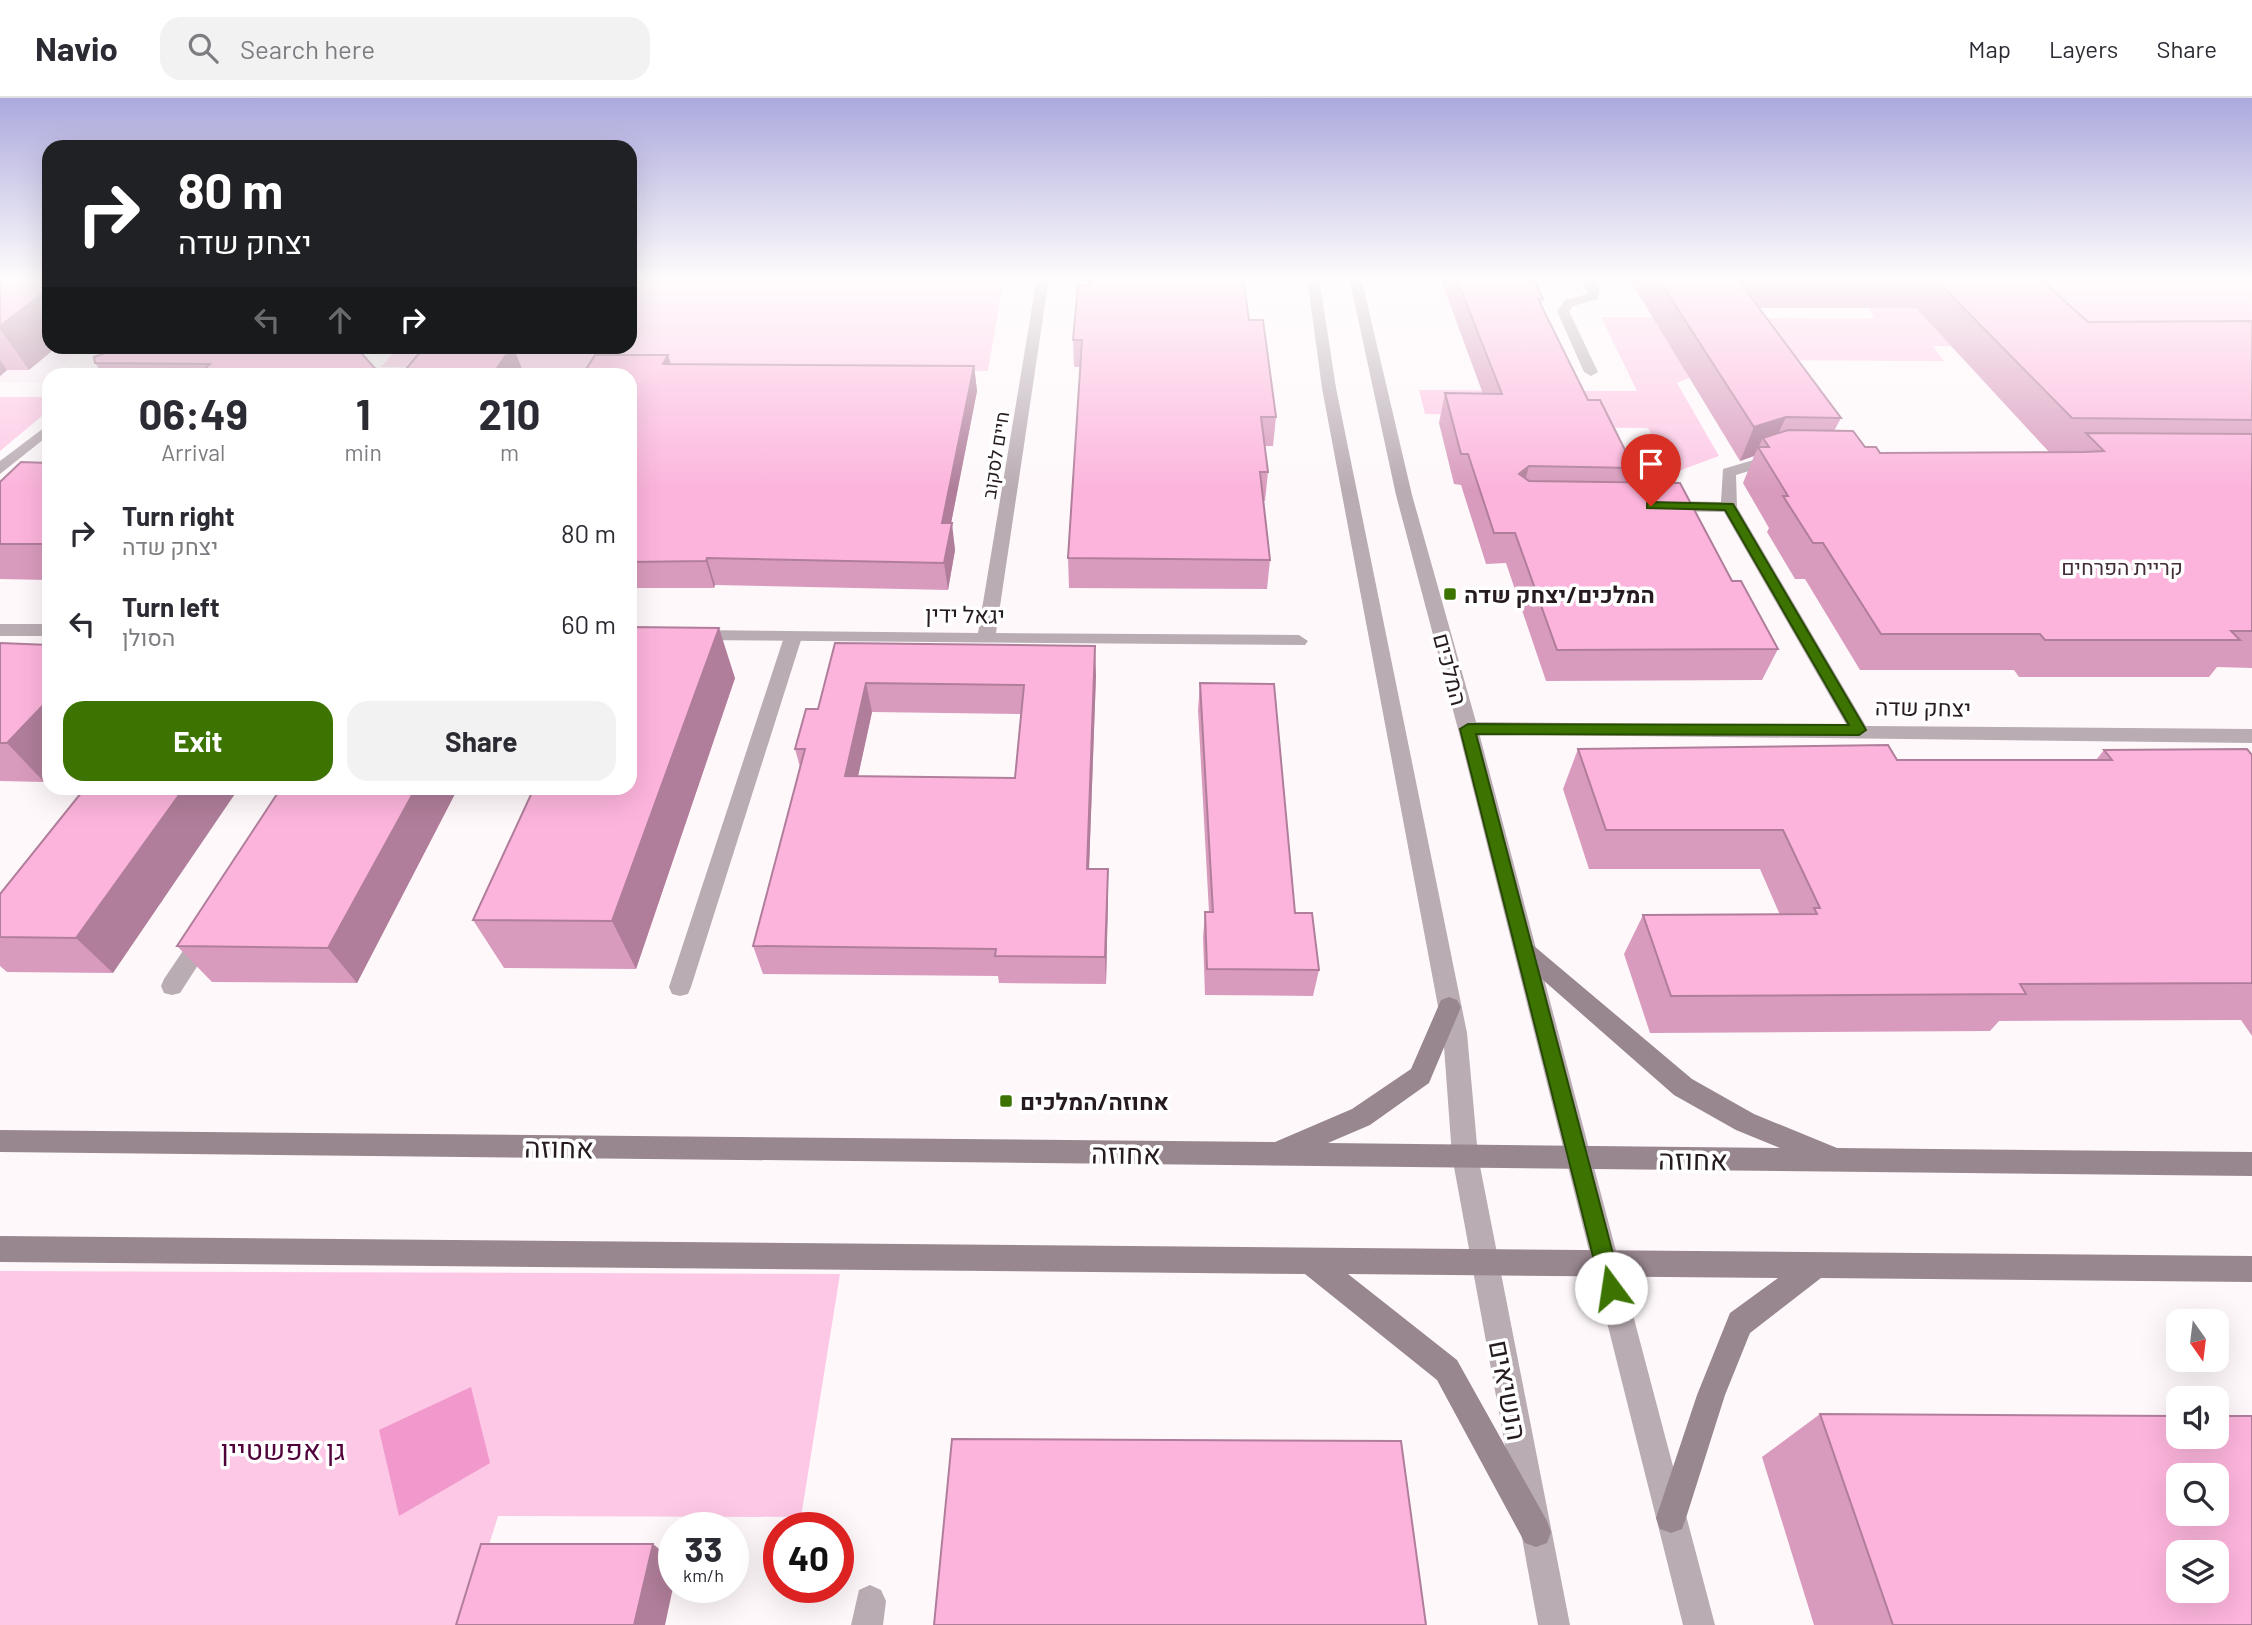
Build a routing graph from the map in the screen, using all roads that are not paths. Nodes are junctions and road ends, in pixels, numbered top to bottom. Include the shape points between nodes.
1 (1032, 348) edge
2 (1323, 348) edge
3 (1371, 348) edge
4 (1580, 348) edge
5 (1591, 372) dead end
6 (42, 434) edge
7 (1799, 458) edge
8 (0, 469) edge
9 (1646, 506) edge
10 (1728, 507) junction
11 (0, 630) edge
12 (42, 630) edge
13 (671, 636) edge
14 (793, 637) junction
15 (986, 639) junction
16 (1299, 641) dead end
17 (1468, 729) junction
18 (1859, 730) junction
19 (2252, 736) edge
20 (218, 916) edge
21 (1525, 953) junction
22 (172, 986) dead end
23 (680, 987) dead end
24 (1449, 1007) junction
25 (0, 1141) edge
26 (1275, 1154) junction
27 (1465, 1156) junction
28 (1578, 1157) junction
29 (1839, 1160) junction
30 (2252, 1164) edge
31 (0, 1249) edge
32 (1309, 1260) junction
33 (1484, 1262) junction
34 (1605, 1263) junction
35 (1817, 1265) junction
36 (2252, 1269) edge
37 (1671, 1518) junction
38 (1536, 1532) junction
39 (1554, 1625) edge
40 (1699, 1625) edge

1 - 15 street, חיים לסקוב
2 - 24 street
3 - 17 street, המלכים via 1404,495
4 - 5 street
6 - 8 street
7 - 10 street via 1771,458 1728,472
9 - 10 street
10 - 18 street
11 - 12 street
13 - 14 street, יגאל ידין
14 - 15 street, יגאל ידין
14 - 23 street
15 - 16 street, יגאל ידין
17 - 18 street, יצחק שדה
17 - 21 street, המלכים
18 - 19 street, יצחק שדה
20 - 22 street
21 - 28 street, המלכים
21 - 29 main road via 1683,1087 1745,1122
24 - 26 main road via 1420,1076 1361,1117
24 - 27 street
25 - 26 main road, אחוזה
26 - 27 main road, אחוזה
27 - 28 main road, אחוזה
27 - 33 street, הנשיאים
28 - 29 main road, אחוזה
28 - 34 street, המלכים
29 - 30 main road, אחוזה
31 - 32 main road
32 - 33 main road
32 - 38 main road via 1447,1370
33 - 34 main road
33 - 38 street, הנשיאים
34 - 35 main road
34 - 37 street
35 - 36 main road
35 - 37 main road via 1740,1323
37 - 40 street
38 - 39 street, הנשיאים

